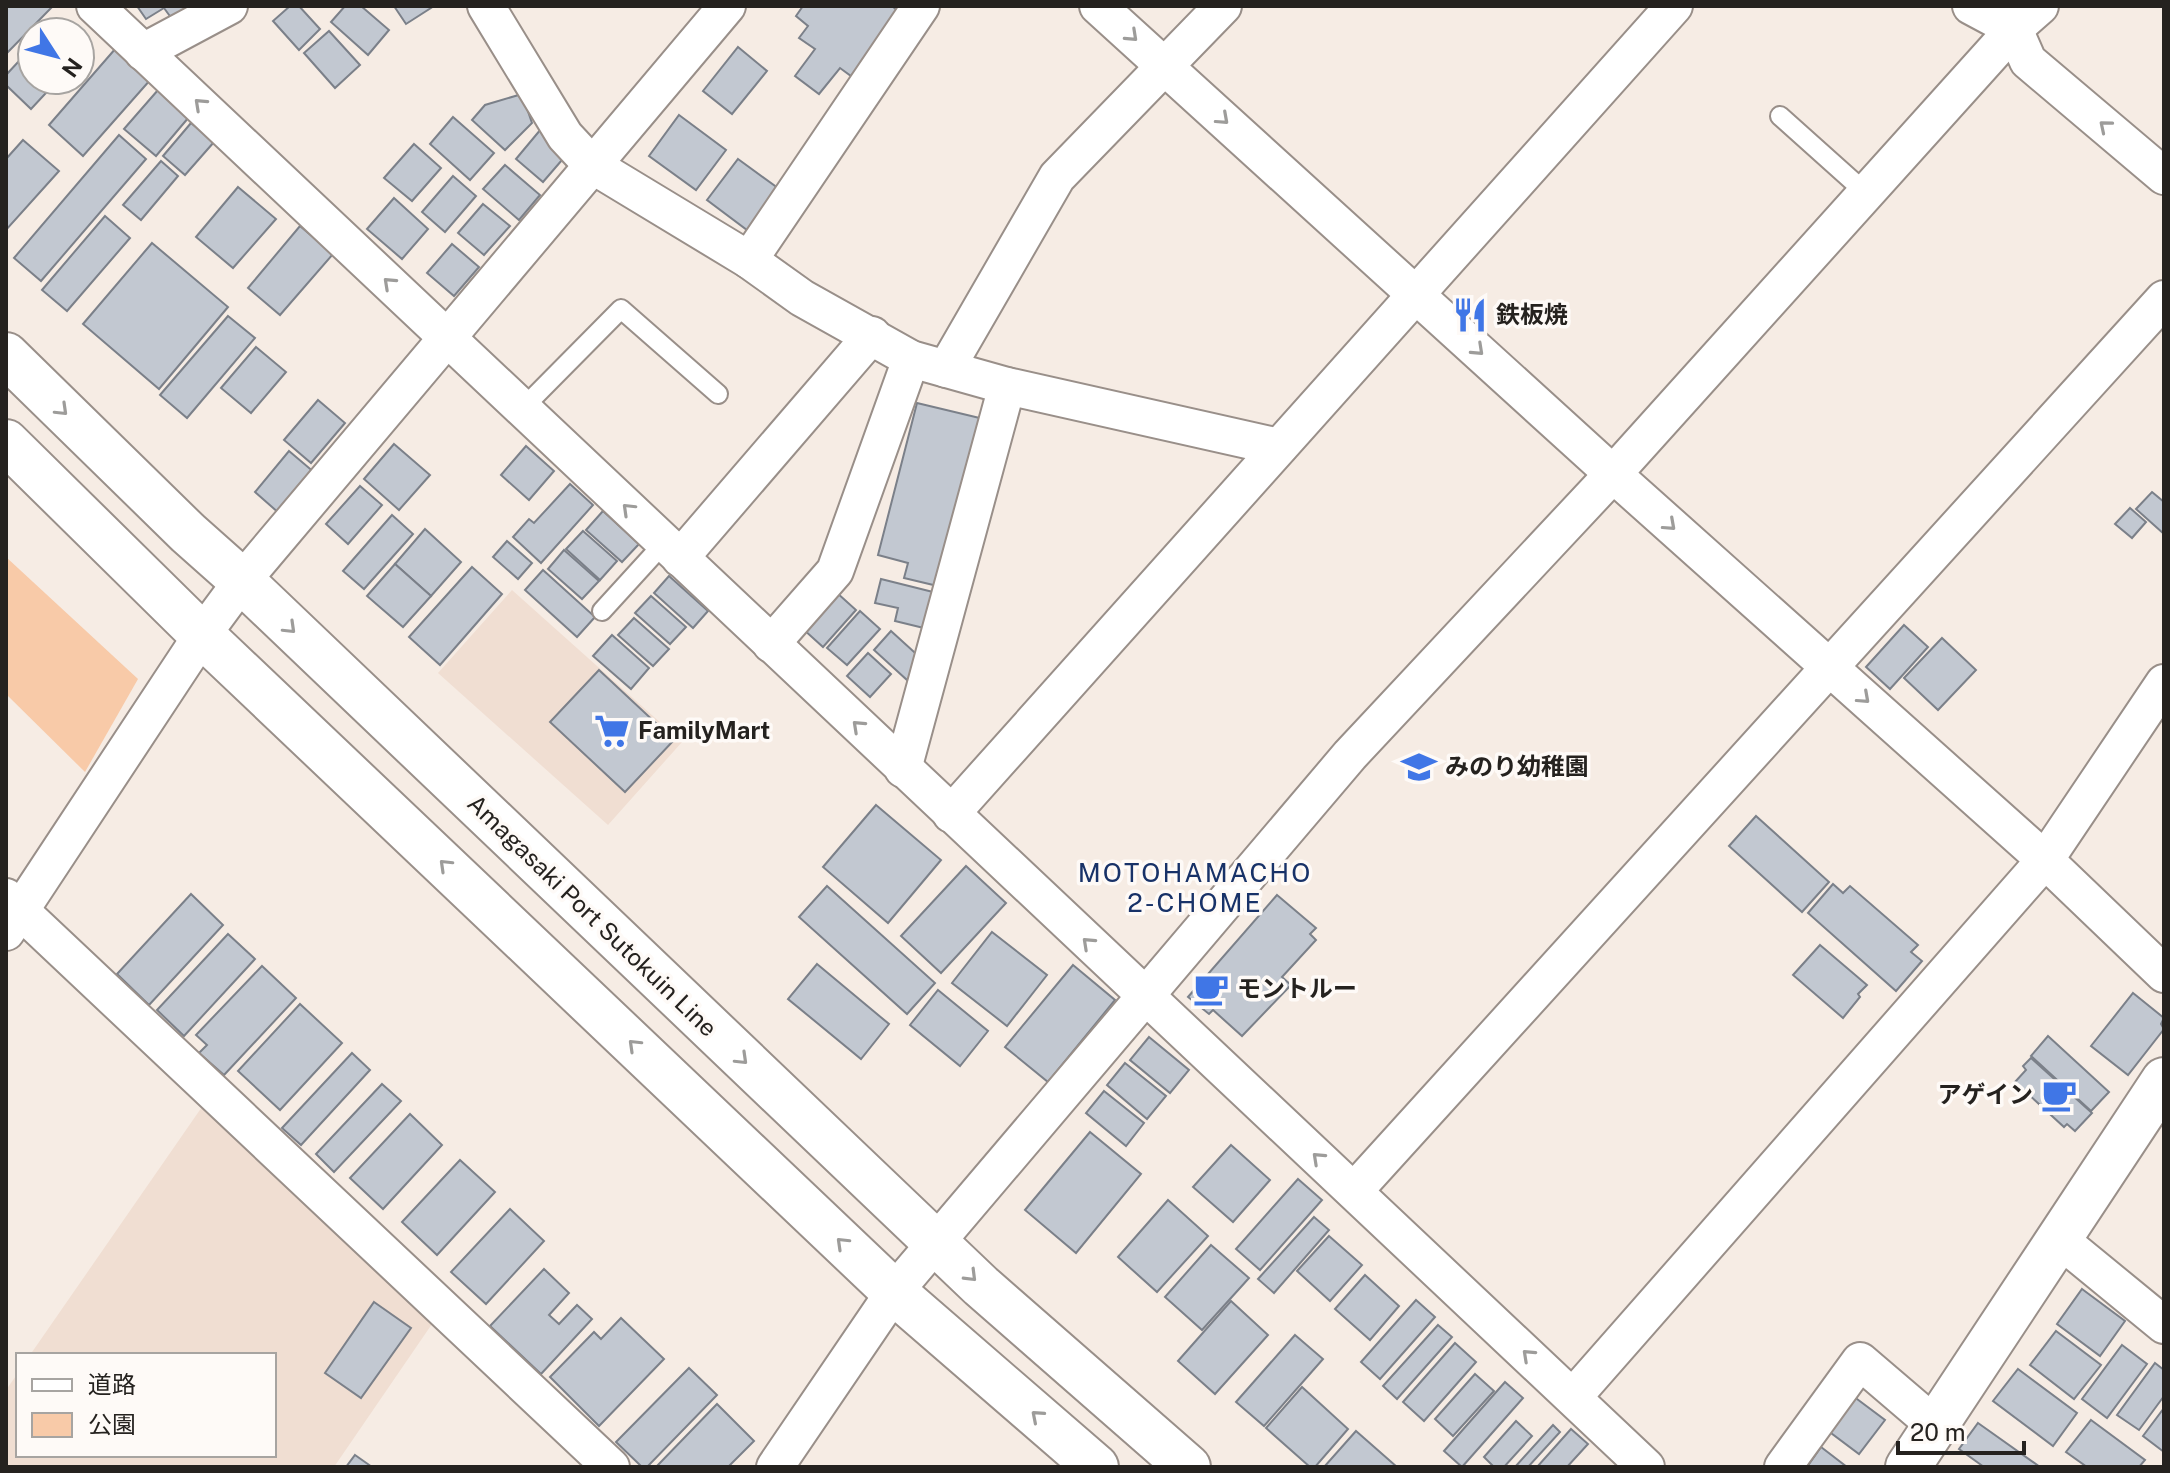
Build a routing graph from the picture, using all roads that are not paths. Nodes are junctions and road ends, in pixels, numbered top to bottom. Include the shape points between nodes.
1 (95, 6) edge
2 (229, 6) edge
3 (486, 6) edge
4 (727, 6) edge
5 (921, 6) edge
6 (1098, 6) edge
7 (1223, 6) edge
8 (1674, 6) edge
9 (1971, 6) edge
10 (2027, 18) edge
11 (143, 52) junction
12 (1165, 67) junction
13 (1780, 116) dead end
14 (592, 165) junction
15 (2164, 176) edge
16 (1866, 193) junction
17 (749, 260) junction
18 (1415, 292) junction
19 (2164, 299) edge
20 (872, 335) junction
21 (446, 336) junction
22 (6, 355) edge
23 (911, 359) junction
24 (946, 369) junction
25 (1007, 386) junction
26 (718, 394) dead end
27 (523, 408) junction
28 (6, 442) edge
29 (1279, 447) junction
30 (1613, 474) junction
31 (672, 551) junction
32 (242, 581) junction
33 (602, 611) dead end
34 (202, 635) junction
35 (771, 644) junction
36 (1829, 667) junction
37 (2164, 683) edge
38 (903, 769) junction
39 (951, 814) junction
40 (2045, 860) junction
41 (11, 913) edge
42 (2164, 974) edge
43 (1145, 996) junction
44 (2164, 1080) edge
45 (1354, 1191) junction
46 (2059, 1239) junction
47 (935, 1240) junction
48 (894, 1292) junction
49 (2164, 1325) edge
50 (1573, 1397) junction
51 (1936, 1426) junction
52 (611, 1467) edge
53 (775, 1467) edge
54 (1096, 1467) edge
55 (1188, 1467) edge
56 (1646, 1467) edge
57 (1783, 1467) edge
58 (1908, 1467) edge

1 - 11 street
2 - 11 street
3 - 14 street via 565,136
4 - 14 street
5 - 17 street
6 -> 12 street
7 - 12 street
8 - 18 street
9 - 10 street
15 -> 10 street via 2028,61
10 - 16 street
21 -> 11 street
12 -> 18 street
12 - 24 street via 1057,177
13 - 16 lane
14 - 17 street
14 - 21 street
16 - 30 street
17 - 20 street via 802,298
18 - 29 street
18 -> 30 street
19 - 36 street
20 - 23 street
20 - 31 street
21 - 27 street
21 - 32 street
22 -> 32 main road, Amagasaki Port Sutokuin Line
23 - 24 street
23 - 35 street via 835,571
24 - 25 street
25 - 29 street
25 - 38 street
26 - 27 lane via 621,309
31 -> 27 street
28 - 34 main road
29 - 39 street
30 -> 36 street
30 - 43 street via 1350,755
31 - 33 lane
31 - 35 street
32 - 34 street
32 -> 47 main road, Amagasaki Port Sutokuin Line
34 - 41 street
48 -> 34 main road
38 -> 35 street
36 -> 40 street
36 - 45 street
37 - 40 street
38 - 39 street
43 -> 39 street
40 - 42 street
40 - 50 street
41 - 52 street
45 -> 43 street
43 - 47 street
44 - 46 main road
50 -> 45 street
46 - 49 street
46 - 51 main road
47 - 48 street
47 -> 55 main road, Amagasaki Port Sutokuin Line
48 - 53 street
54 -> 48 main road
50 - 56 street
51 - 57 street via 1860,1361
51 - 58 main road

